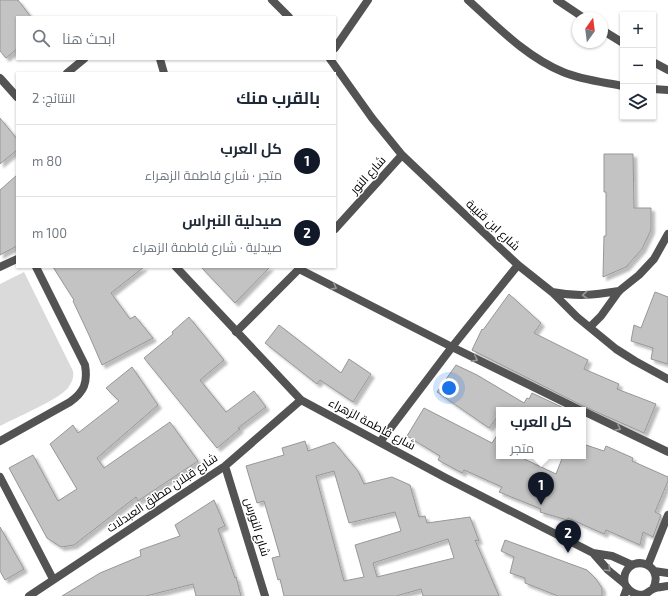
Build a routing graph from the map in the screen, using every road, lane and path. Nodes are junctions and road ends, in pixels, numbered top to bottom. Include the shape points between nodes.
1 (272, 0) edge
2 (368, 0) edge
3 (468, 0) edge
4 (557, 0) edge
5 (575, 12) edge
6 (288, 16) edge
7 (608, 34) edge
8 (620, 41) edge
9 (336, 47) edge
10 (83, 60) edge
11 (160, 60) edge
12 (331, 60) edge
13 (656, 64) edge
14 (668, 70) edge
15 (68, 72) edge
16 (164, 72) edge
17 (0, 78) edge
18 (620, 85) edge
19 (656, 89) edge
20 (668, 90) edge
21 (16, 96) edge
22 (402, 155) junction
23 (336, 228) edge
24 (668, 234) edge
25 (16, 259) edge
26 (518, 265) junction
27 (0, 267) edge
28 (36, 268) edge
29 (177, 268) edge
30 (300, 268) edge
31 (619, 290) junction
32 (552, 292) junction
33 (590, 327) junction
34 (236, 332) junction
35 (452, 348) junction
36 (668, 379) edge
37 (301, 400) junction
38 (574, 407) edge
39 (586, 412) edge
40 (0, 441) edge
41 (380, 442) junction
42 (668, 452) edge
43 (225, 466) junction
44 (0, 477) edge
45 (668, 515) edge
46 (593, 553) junction
47 (632, 565) junction
48 (648, 565) junction
49 (654, 571) junction
50 (668, 573) edge
51 (53, 579) junction
52 (626, 586) junction
53 (668, 586) edge
54 (653, 589) junction
55 (642, 595) edge
56 (28, 596) edge
57 (265, 596) edge
58 (624, 596) edge

1 - 6 street
2 - 9 street
3 - 18 street via 541,61 589,80
4 - 5 street
7 - 8 street
10 - 15 street
11 - 16 street
12 - 22 street, شارع ابن قتيبة
13 - 14 street
17 - 21 street
19 - 20 street
22 - 23 street, شارع النور
22 - 26 street, شارع ابن قتيبة
24 - 31 street via 654,258 639,275
25 - 27 street
26 - 32 street, شارع ابن قتيبة
26 - 35 street
28 - 40 street via 85,365 85,384 78,396 70,402
29 - 34 street, شارع فاطمة الزهراء
30 - 34 street
30 -> 35 street
31 -> 32 street via 585,296
31 - 33 street
32 - 33 street, شارع ابن قتيبة
33 - 36 street, شارع ابن قتيبة via 635,361
34 - 37 street, شارع فاطمة الزهراء
35 -> 38 street
35 - 41 street
37 - 41 street, شارع فاطمة الزهراء
37 - 43 street, شارع قبلان مطلق العبدلات
39 -> 42 street
41 - 46 street, شارع فاطمة الزهراء
43 - 51 street, شارع قبلان مطلق العبدلات
43 - 57 street, شارع النورس
44 - 51 street
45 - 48 street
46 - 47 street, شارع فاطمة الزهراء via 612,556
46 -> 52 street, شارع فاطمة الزهراء
47 - 48 street
47 - 52 street via 624,577
48 - 49 street
49 - 50 street
49 - 54 street via 656,584
51 - 56 street, شارع قبلان مطلق العبدلات
52 - 55 street via 634,594
52 - 58 street
53 - 54 street
54 - 55 street

